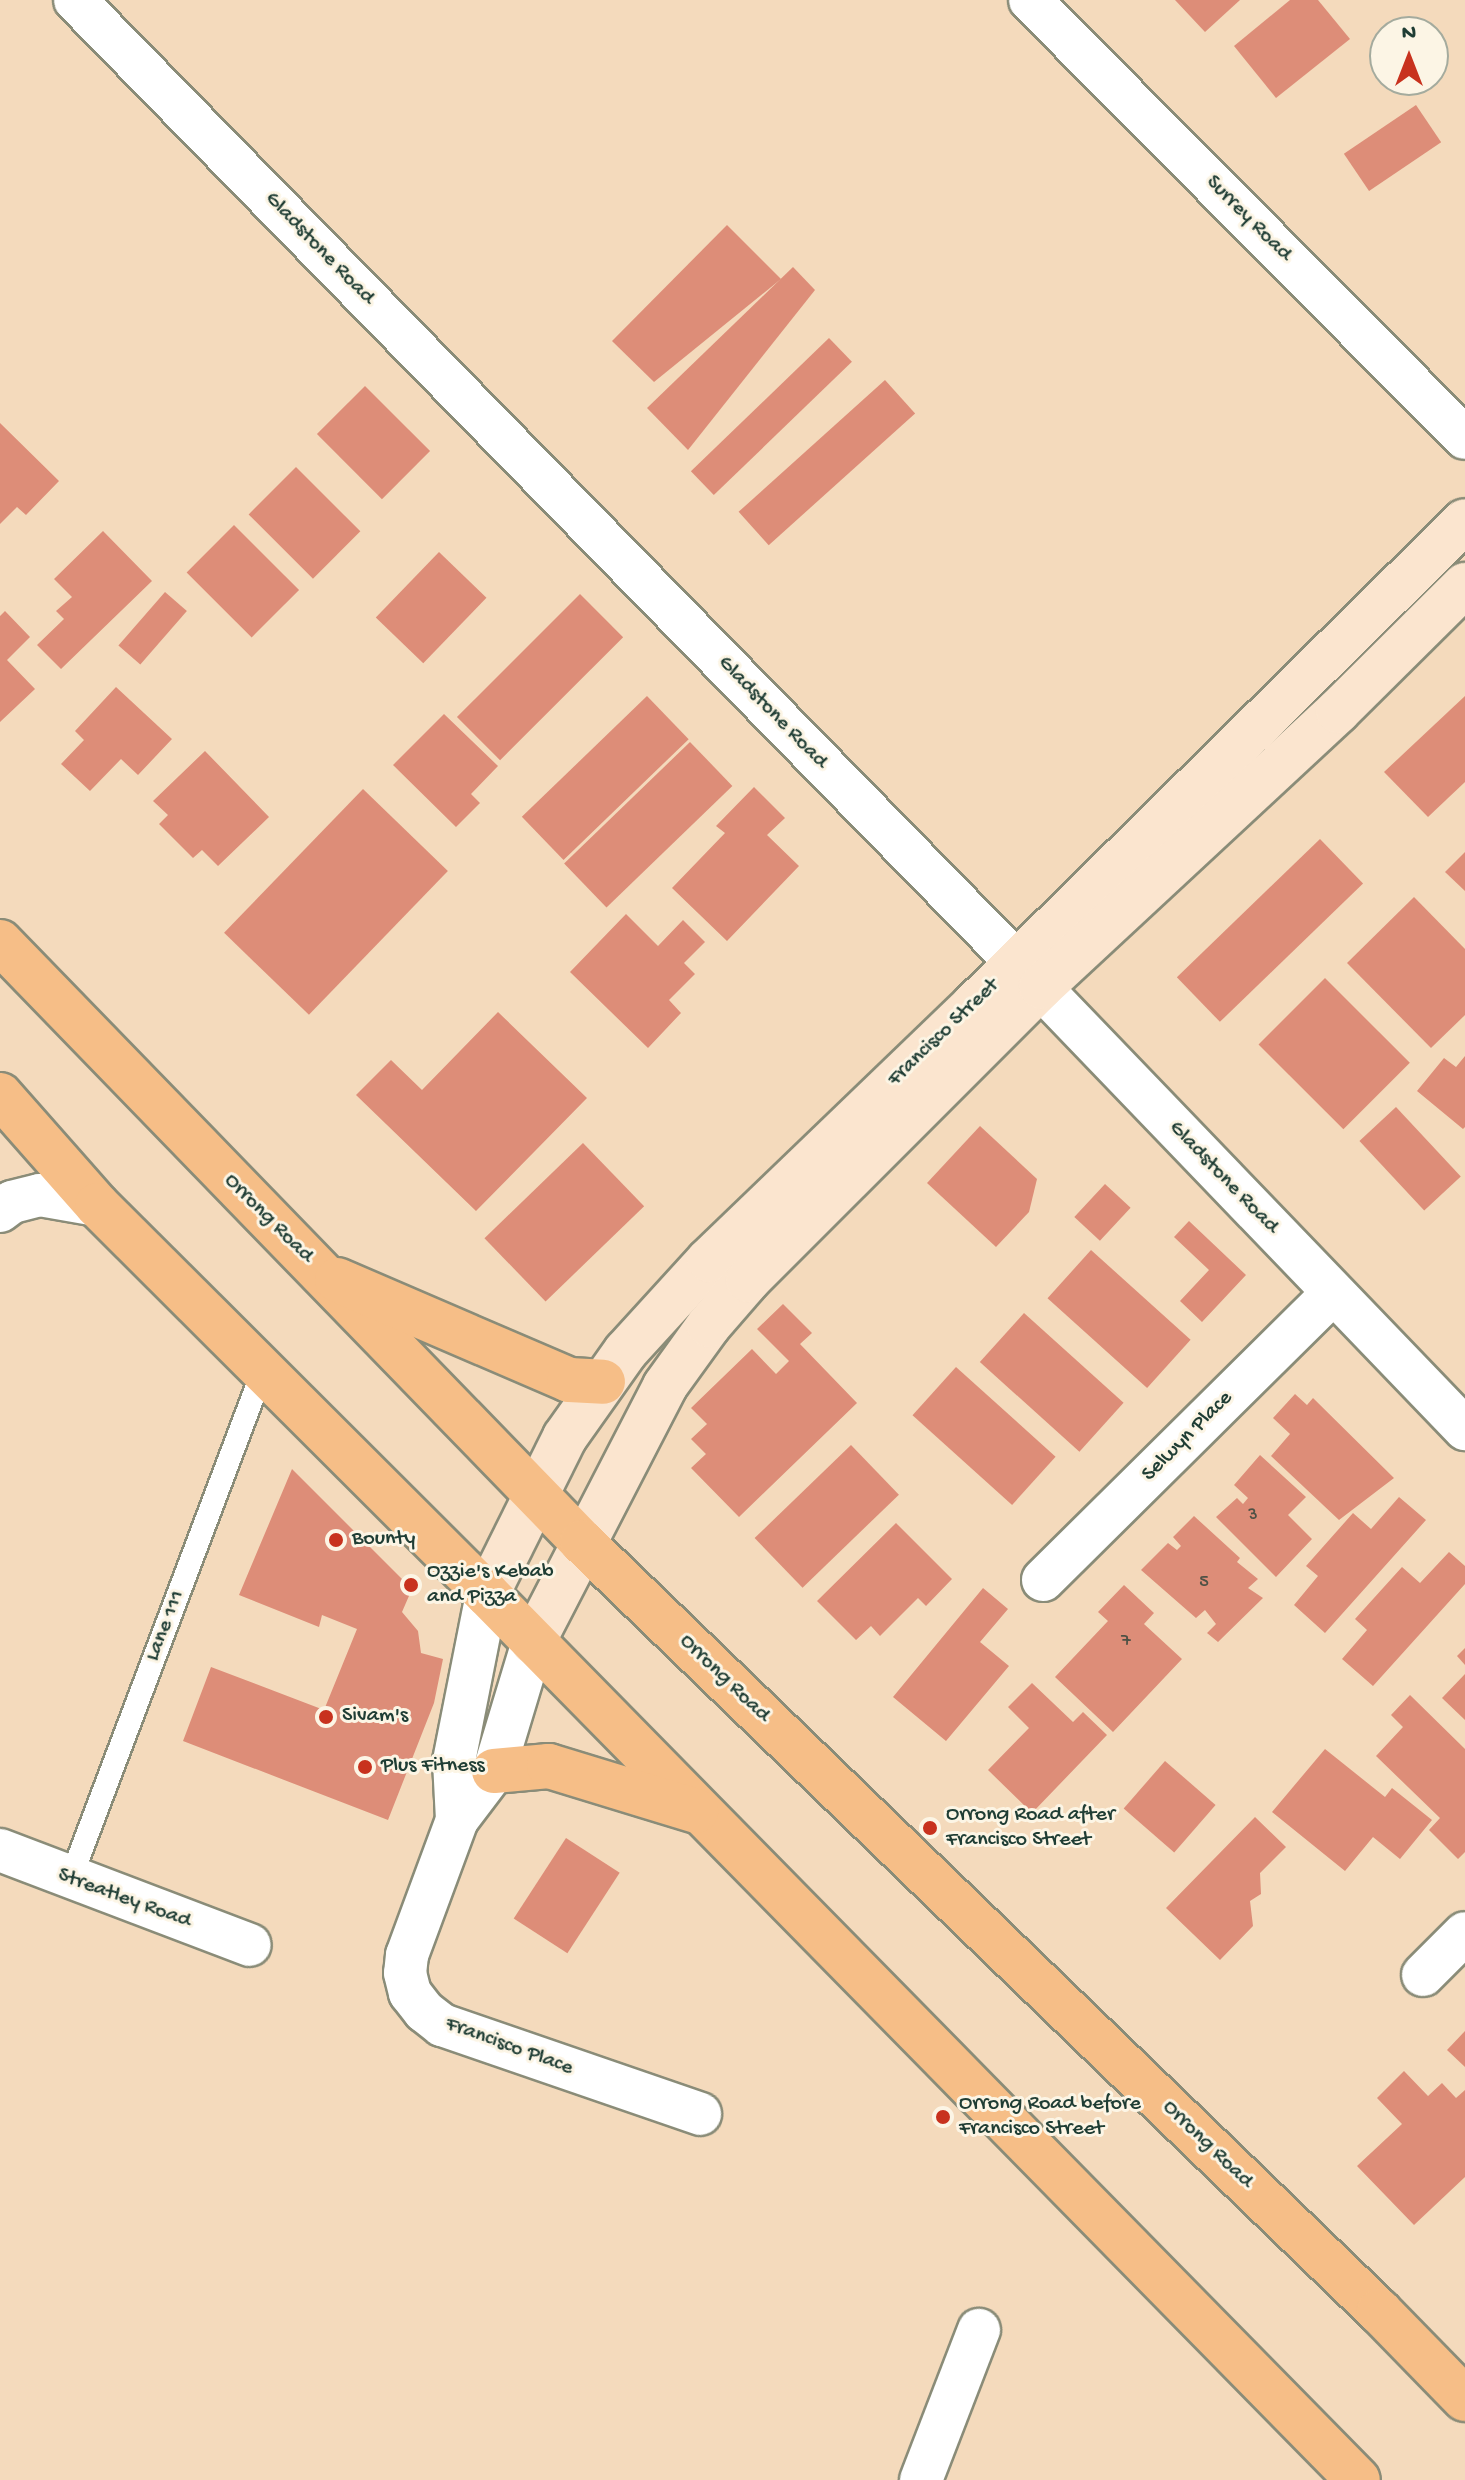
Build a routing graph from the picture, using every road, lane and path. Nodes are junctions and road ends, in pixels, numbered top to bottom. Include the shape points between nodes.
1 (75, 0) edge
2 (1030, 0) edge
3 (1465, 438) edge
4 (1465, 521) edge
5 (1465, 585) edge
6 (0, 942) edge
7 (1029, 974) junction
8 (0, 1095) edge
9 (97, 1205) junction
10 (0, 1211) edge
11 (320, 1272) junction
12 (1333, 1293) junction
13 (262, 1373) junction
14 (603, 1382) junction
15 (1465, 1429) edge
16 (536, 1492) junction
17 (582, 1542) junction
18 (1043, 1580) dead end
19 (487, 1594) junction
20 (533, 1642) junction
21 (494, 1771) junction
22 (702, 1813) junction
23 (457, 1820) junction
24 (0, 1850) edge
25 (70, 1880) junction
26 (1465, 1933) edge
27 (250, 1945) dead end
28 (1423, 1975) dead end
29 (700, 2114) dead end
30 (979, 2330) dead end
31 (1465, 2399) edge
32 (921, 2480) edge
33 (1358, 2480) edge

1 - 7 street, Gladstone Road
2 - 3 street, Surrey Road
4 - 7 street, Francisco Street
5 - 7 street, Francisco Street via 1338,711
6 - 11 highway, Orrong Road
7 - 12 street, Gladstone Road
7 - 14 street, Francisco Street via 709,1260
7 - 17 street, Francisco Street via 709,1325 665,1386
8 - 9 highway
9 - 10 street via 40,1195
9 - 13 highway
11 - 14 highway via 569,1380
11 - 16 highway, Orrong Road
12 - 15 street, Gladstone Road
12 - 18 street, Selwyn Place
13 - 19 highway
13 - 25 lane, Lane 111
14 - 16 street, Francisco Street
16 - 17 highway, Orrong Road
16 - 19 street, Francisco Street
17 - 20 street, Francisco Street
17 - 31 highway, Orrong Road
19 - 20 highway
19 - 23 street, Francisco Place via 454,1761
20 - 21 street, Francisco Place
20 - 22 highway
21 - 22 highway via 549,1766
21 - 23 street, Francisco Place
22 - 33 highway
23 - 29 street, Francisco Place via 407,1955 410,1993 424,2011 465,2034
24 - 25 street, Streatley Road
25 - 27 street, Streatley Road
26 - 28 street
30 - 32 street

